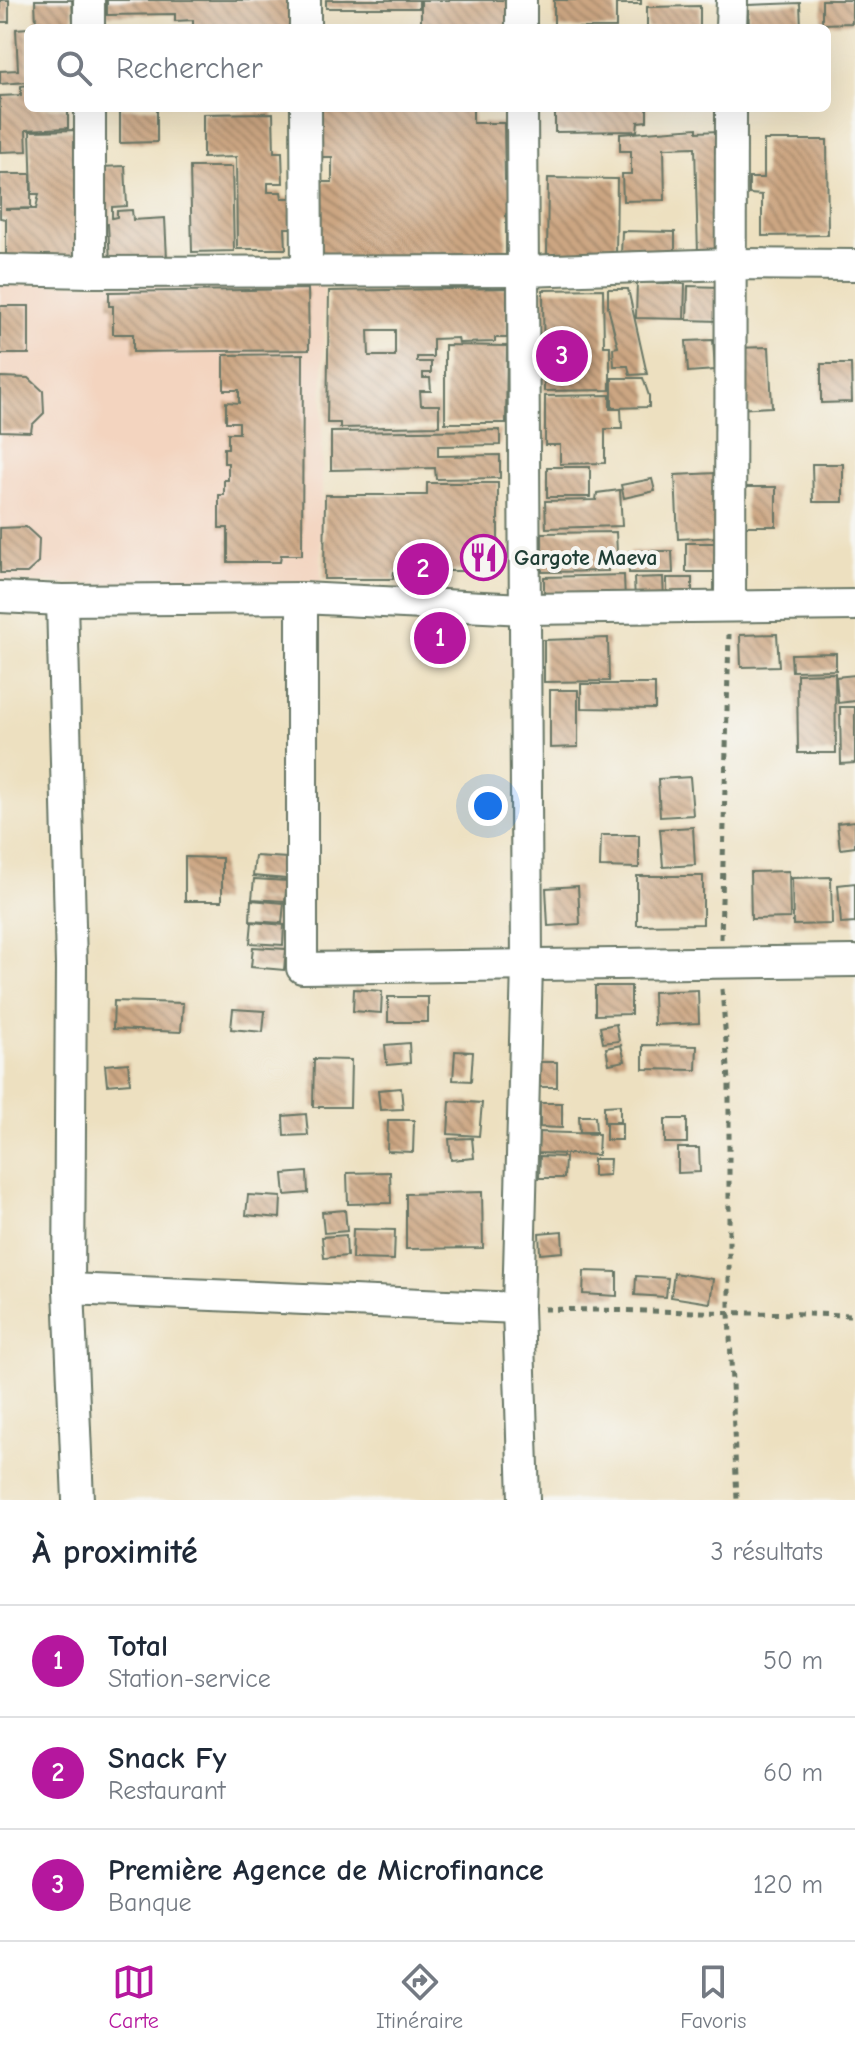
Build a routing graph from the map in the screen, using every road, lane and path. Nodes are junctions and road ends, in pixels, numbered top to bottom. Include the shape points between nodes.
1 (89, 0) edge
2 (305, 0) edge
3 (521, 0) edge
4 (732, 0) edge
5 (89, 24) edge
6 (305, 24) edge
7 (521, 24) edge
8 (731, 24) edge
9 (90, 112) edge
10 (306, 112) edge
11 (522, 112) edge
12 (731, 112) edge
13 (729, 264) junction
14 (855, 265) edge
15 (0, 270) edge
16 (307, 270) junction
17 (525, 271) junction
18 (90, 272) junction
19 (0, 597) edge
20 (302, 598) junction
21 (62, 600) junction
22 (855, 605) edge
23 (730, 606) junction
24 (524, 609) junction
25 (855, 961) edge
26 (721, 963) junction
27 (527, 965) junction
28 (69, 1289) junction
29 (518, 1308) junction
30 (729, 1313) junction
31 (855, 1315) edge
32 (78, 1500) edge
33 (524, 1500) edge
34 (737, 1500) edge

1 - 5 street
2 - 6 street
3 - 7 street
4 - 8 street
9 - 18 street
10 - 16 street
11 - 17 street
12 - 13 street
13 - 14 street
13 - 17 street
13 - 23 street
15 - 18 street
16 - 17 street
16 - 18 street
17 - 24 street
19 - 21 street
20 - 21 street
20 - 24 street
20 - 27 street via 302,968
21 - 28 street via 71,965
22 - 23 street
23 - 24 street
23 - 26 path
24 - 27 street
25 - 26 street
26 - 27 street
26 - 30 path via 729,1081
27 - 29 street
28 - 29 street
28 - 32 street
29 - 30 path
29 - 33 street
30 - 31 path
30 - 34 path

